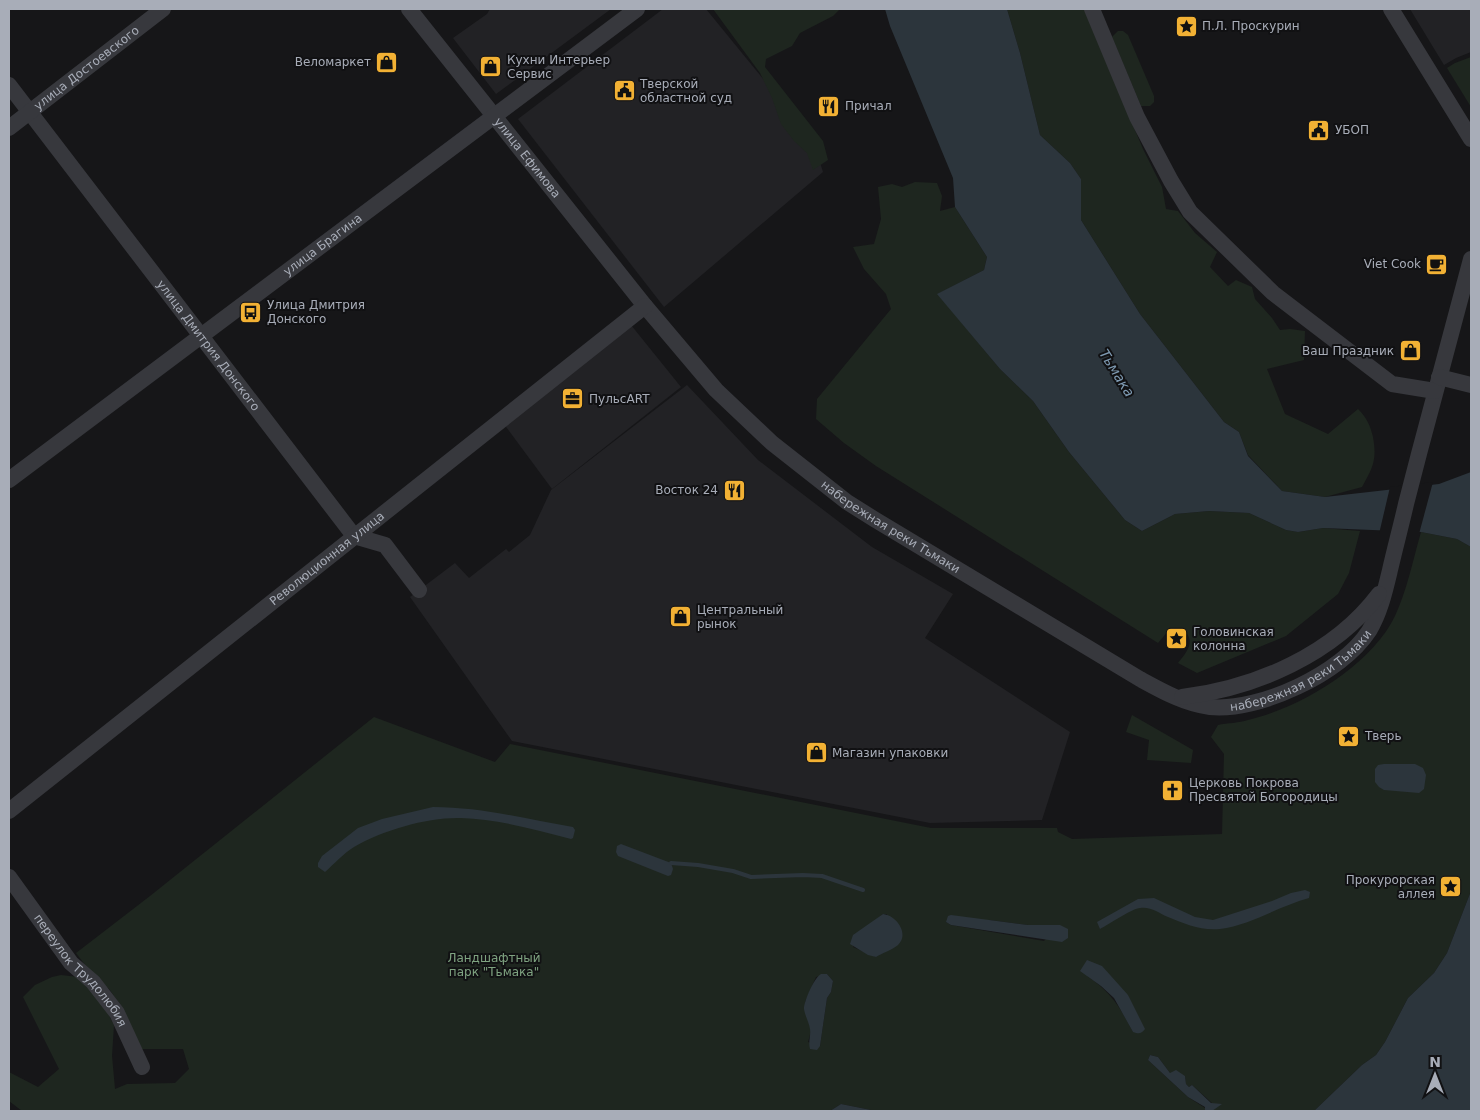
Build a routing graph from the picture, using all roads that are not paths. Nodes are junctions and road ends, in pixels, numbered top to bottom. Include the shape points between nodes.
1 (163, 9) edge
2 (409, 9) edge
3 (637, 9) edge
4 (1092, 9) edge
5 (1392, 9) edge
6 (9, 85) edge
7 (30, 112) junction
8 (493, 116) junction
9 (9, 128) edge
10 (1471, 139) edge
11 (1471, 258) edge
12 (645, 306) junction
13 (201, 336) junction
14 (1437, 384) junction
15 (1471, 385) edge
16 (9, 480) edge
17 (354, 536) junction
18 (1387, 581) junction
19 (418, 590) dead end
20 (1178, 698) junction
21 (9, 811) edge
22 (9, 878) edge
23 (142, 1068) dead end

1 - 7 street, улица Достоевского
2 - 8 street, улица Ефимова
3 - 8 street, улица Брагина
4 - 14 street via 1137,116 1190,212 1274,293 1392,384
5 - 10 street
6 - 7 street, улица Дмитрия Донского
7 - 9 street, улица Достоевского
7 - 13 street, улица Дмитрия Донского
8 - 12 street, улица Ефимова
8 - 13 street, улица Брагина
11 - 14 street, набережная реки Тьмаки
12 - 17 street, Революционная улица
12 - 20 street, набережная реки Тьмаки via 716,390 756,430 847,502 1140,679
13 - 16 street, улица Брагина
13 - 17 street, улица Дмитрия Донского
14 - 15 street
14 - 18 street, набережная реки Тьмаки
17 - 19 street via 385,545
17 - 21 street, Революционная улица
18 - 20 street, набережная реки Тьмаки via 1353,623 1307,656 1244,683
18 - 20 street, набережная реки Тьмаки via 1374,621 1363,639 1343,659 1316,677 1269,698 1236,706 1210,707
22 - 23 street, переулок Трудолюбия via 71,963 93,982 117,1013

